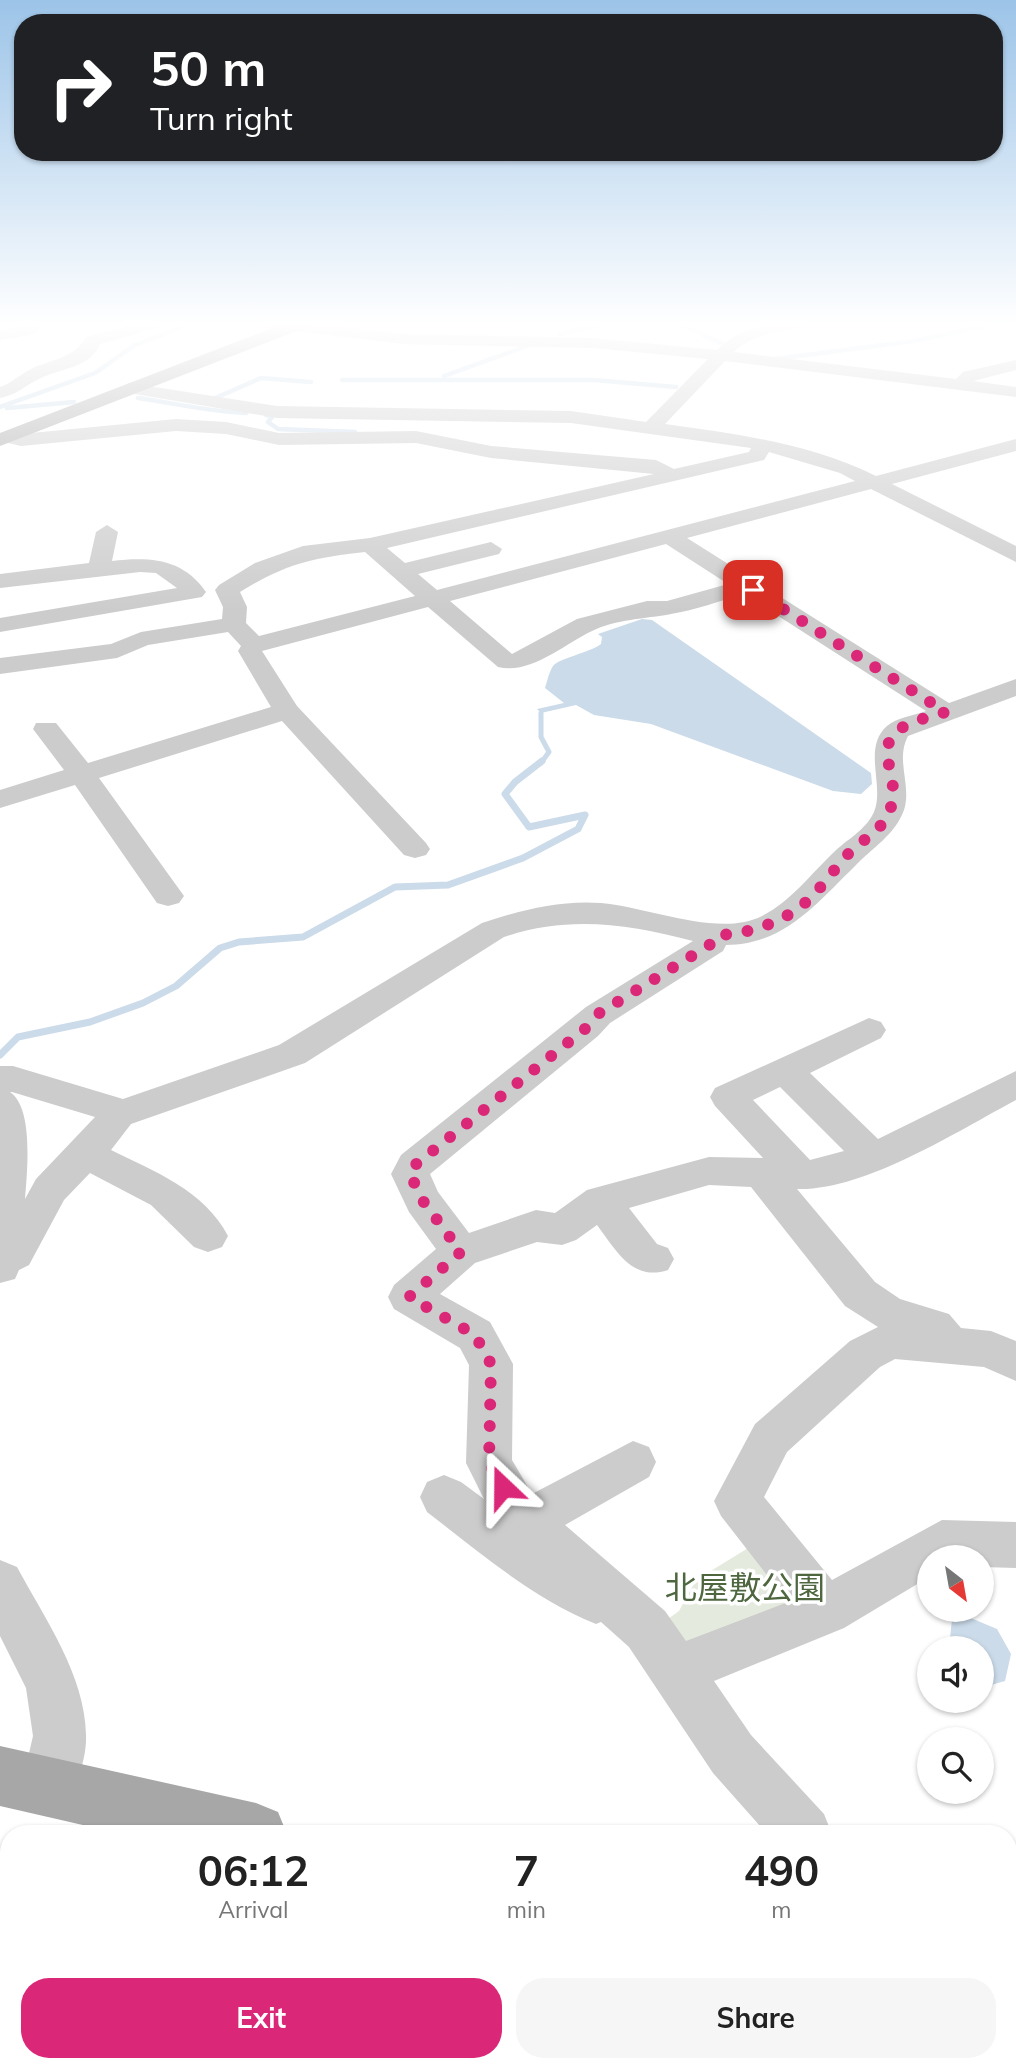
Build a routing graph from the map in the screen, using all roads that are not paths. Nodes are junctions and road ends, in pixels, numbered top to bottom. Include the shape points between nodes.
1 (56, 418) edge
2 (558, 418) edge
3 (661, 418) edge
4 (652, 427) junction
5 (3, 439) edge
6 (763, 444) junction
7 (1016, 445) edge
8 (673, 477) junction
9 (873, 481) junction
10 (107, 532) dead end
11 (667, 535) junction
12 (370, 545) junction
13 (491, 549) dead end
14 (1016, 555) edge
15 (99, 569) junction
16 (401, 571) junction
17 (0, 582) edge
18 (746, 586) junction
19 (432, 598) junction
20 (234, 624) junction
21 (0, 625) edge
22 (254, 645) junction
23 (0, 666) edge
24 (1016, 687) edge
25 (287, 711) junction
26 (946, 712) junction
27 (46, 729) dead end
28 (82, 774) junction
29 (0, 799) edge
30 (415, 849) dead end
31 (168, 896) dead end
32 (717, 935) junction
33 (869, 1030) dead end
34 (785, 1070) junction
35 (0, 1079) edge
36 (1016, 1084) edge
37 (0, 1102) edge
38 (118, 1115) junction
39 (86, 1154) junction
40 (872, 1156) junction
41 (781, 1174) junction
42 (601, 1201) junction
43 (208, 1236) dead end
44 (461, 1252) junction
45 (654, 1259) dead end
46 (1, 1260) edge
47 (0, 1266) edge
48 (951, 1346) junction
49 (1016, 1363) edge
50 (633, 1462) dead end
51 (444, 1497) dead end
52 (528, 1521) junction
53 (1016, 1545) edge
54 (0, 1584) edge
55 (614, 1601) junction
56 (826, 1611) junction
57 (677, 1671) junction
58 (24, 1782) edge
59 (216, 1825) edge
60 (796, 1825) edge

1 - 5 main road
2 - 4 street
3 - 4 street
4 - 6 street
5 - 8 street via 176,425 226,428 279,439 406,436 491,452 656,466
6 - 8 street via 757,456
6 - 9 street via 815,457
7 - 9 street
8 - 12 street
9 - 11 street
9 - 14 street
10 - 15 street
11 - 18 street
11 - 19 street
12 - 16 street
12 - 20 street via 311,551 263,568 226,590 235,607
13 - 16 street
15 - 17 street
15 - 21 street via 162,564 194,592
16 - 19 street
18 - 19 street via 586,624 520,660 507,662
18 - 26 street
19 - 22 street
20 - 22 street
20 - 23 street via 141,639 117,650
22 - 25 street via 250,651
24 - 26 street
25 - 28 street
25 - 30 street
26 - 32 street via 897,731 890,740 886,755 895,792 889,813 877,831 853,849 805,903 743,934
27 - 28 street
28 - 29 street
28 - 31 street
32 - 38 street via 585,911 561,911 514,922 493,930 292,1054
32 - 44 street via 711,944 598,1014 415,1165 410,1174 423,1201
33 - 34 street
34 - 40 street
34 - 41 street via 728,1097
35 - 38 street via 112,1109
36 - 40 street
37 - 46 street via 10,1144
38 - 39 street
39 - 43 street via 165,1194
39 - 46 street via 50,1189 15,1254
40 - 41 street via 819,1175
41 - 42 street via 709,1171
41 - 48 street via 860,1294 887,1312 934,1327
42 - 44 street via 562,1229 536,1226
42 - 45 street via 643,1255
44 - 52 street via 409,1297 475,1335 491,1364 489,1463 516,1511
46 - 47 street
48 - 49 street via 991,1349
48 - 56 street via 891,1341 865,1354 771,1438 738,1501
50 - 52 street
51 - 55 street via 564,1586 607,1605
52 - 55 street
53 - 56 street via 942,1543
54 - 58 street via 51,1684 60,1736
55 - 57 street via 648,1629
56 - 57 street
57 - 60 street via 732,1754
58 - 59 main road

